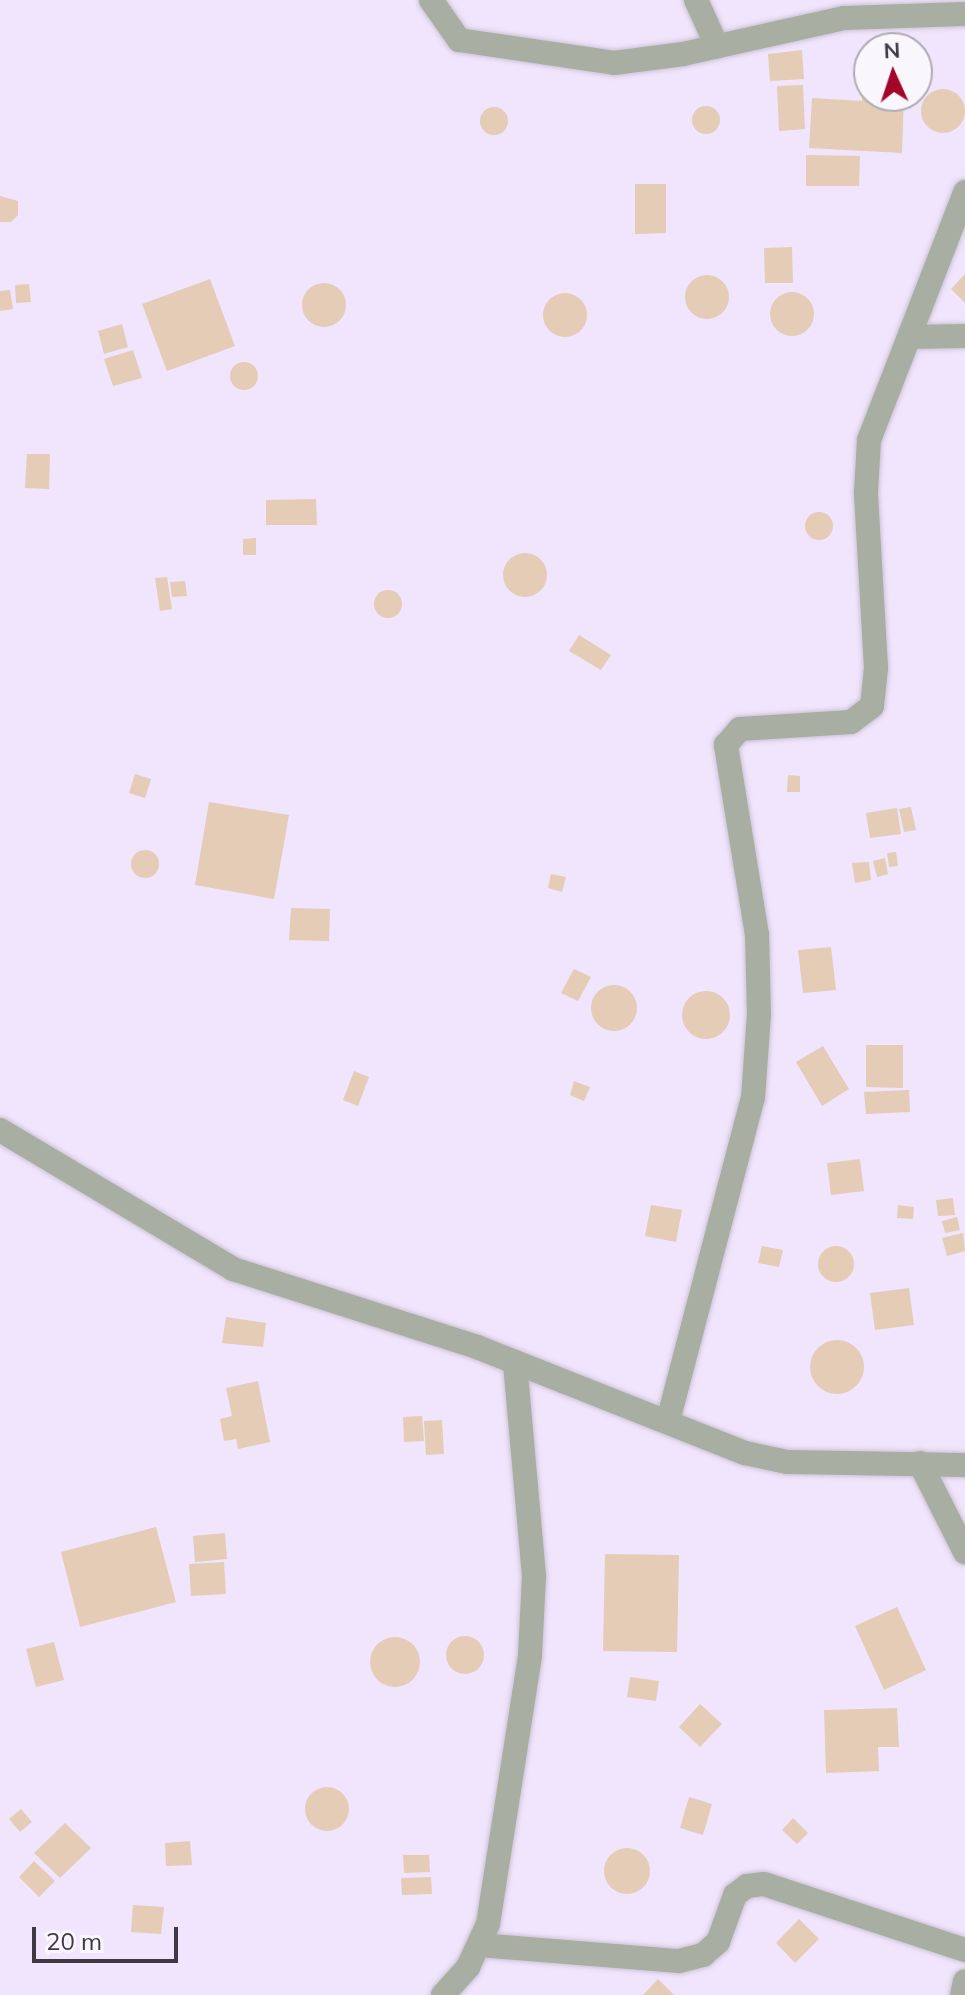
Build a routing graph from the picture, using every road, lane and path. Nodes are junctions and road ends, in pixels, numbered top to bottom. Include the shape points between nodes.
1 (431, 0) edge
2 (696, 0) edge
3 (965, 14) edge
4 (717, 46) junction
5 (965, 192) edge
6 (965, 336) edge
7 (910, 337) junction
8 (0, 1130) edge
9 (515, 1362) junction
10 (668, 1421) junction
11 (920, 1463) junction
12 (965, 1465) edge
13 (965, 1552) edge
14 (479, 1945) junction
15 (965, 1950) edge
16 (965, 1981) edge
17 (443, 1995) edge
18 (962, 1995) edge

1 - 4 street via 459,40 501,50 614,63
2 - 4 street
3 - 4 street via 844,18
5 - 7 street
6 - 7 street
7 - 10 street via 869,440 866,492 876,668 872,706 851,722 740,729 726,745 757,935 753,1098
8 - 9 street via 233,1269
9 - 10 street
9 - 14 street via 534,1576 530,1655 488,1924
10 - 11 street via 745,1453 787,1462
11 - 12 street
11 - 13 street
14 - 15 street via 679,1961 703,1955 718,1942 735,1895 747,1886 764,1884
14 - 17 street
16 - 18 street

